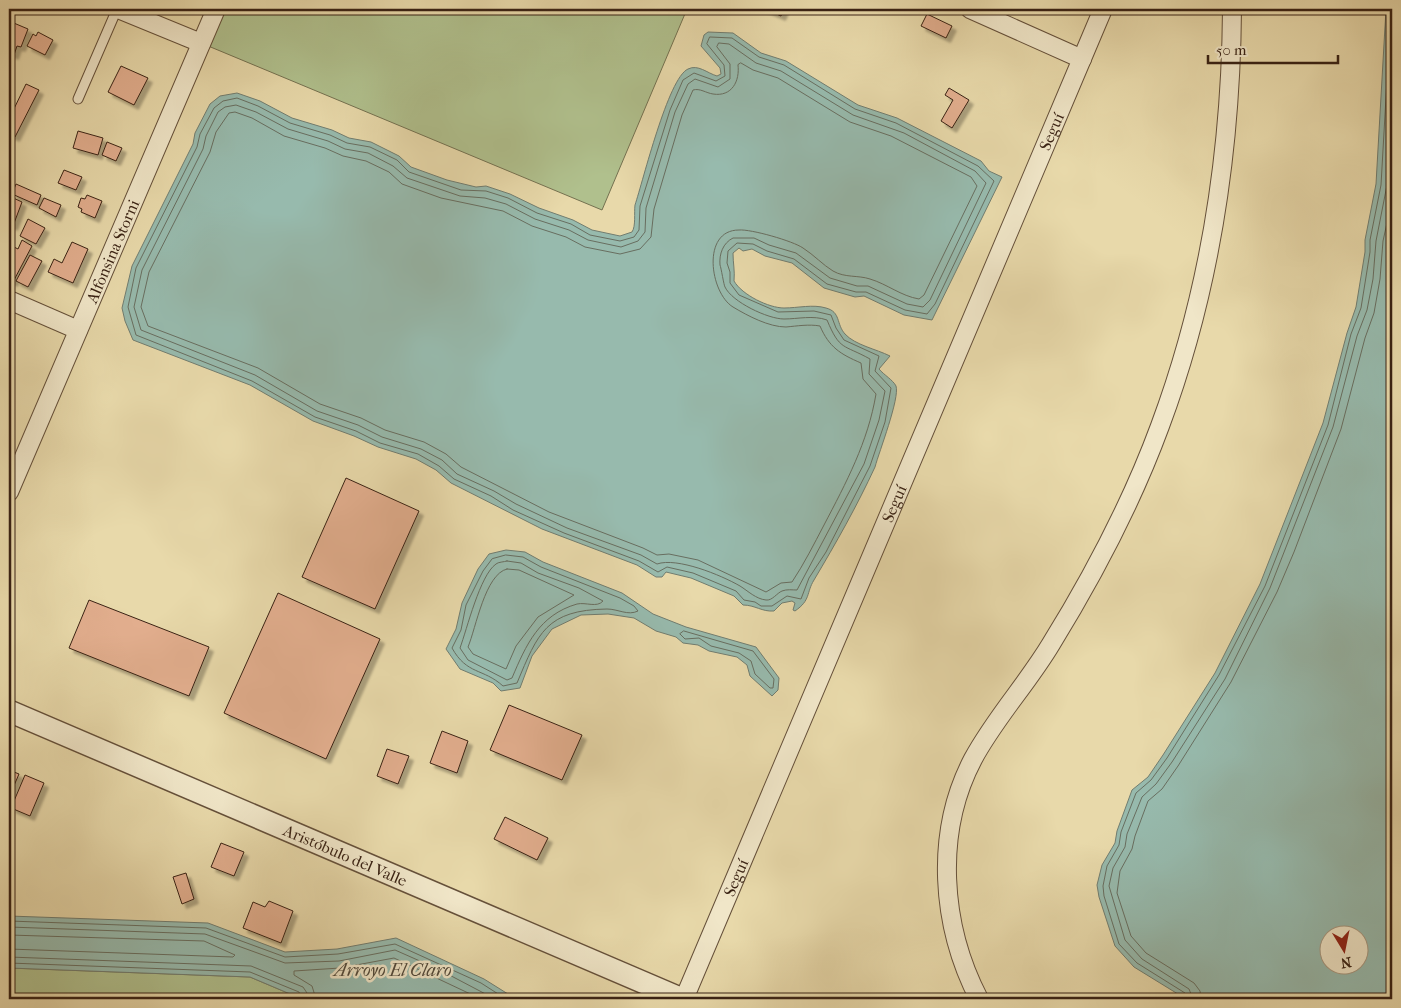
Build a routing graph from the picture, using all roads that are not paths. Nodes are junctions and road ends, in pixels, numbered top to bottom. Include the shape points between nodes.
1 (118, 9) edge
2 (216, 9) edge
3 (970, 9) edge
4 (1103, 9) edge
5 (1232, 9) edge
6 (201, 43) junction
7 (1082, 59) junction
8 (78, 99) dead end
9 (9, 300) edge
10 (78, 330) junction
11 (9, 492) edge
12 (9, 712) edge
13 (683, 999) edge
14 (980, 999) edge

1 - 6 street
1 - 8 lane
2 - 6 street, Alfonsina Storni
3 - 7 street
4 - 7 street, Seguí
5 - 14 street via 1227,131 1220,194 1193,317 1160,426 1114,532 1050,647 972,760 957,803 949,842 947,880 950,912 956,946
6 - 10 street, Alfonsina Storni
7 - 13 street, Seguí
9 - 10 street
10 - 11 street, Alfonsina Storni
12 - 13 street, Aristóbulo del Valle

